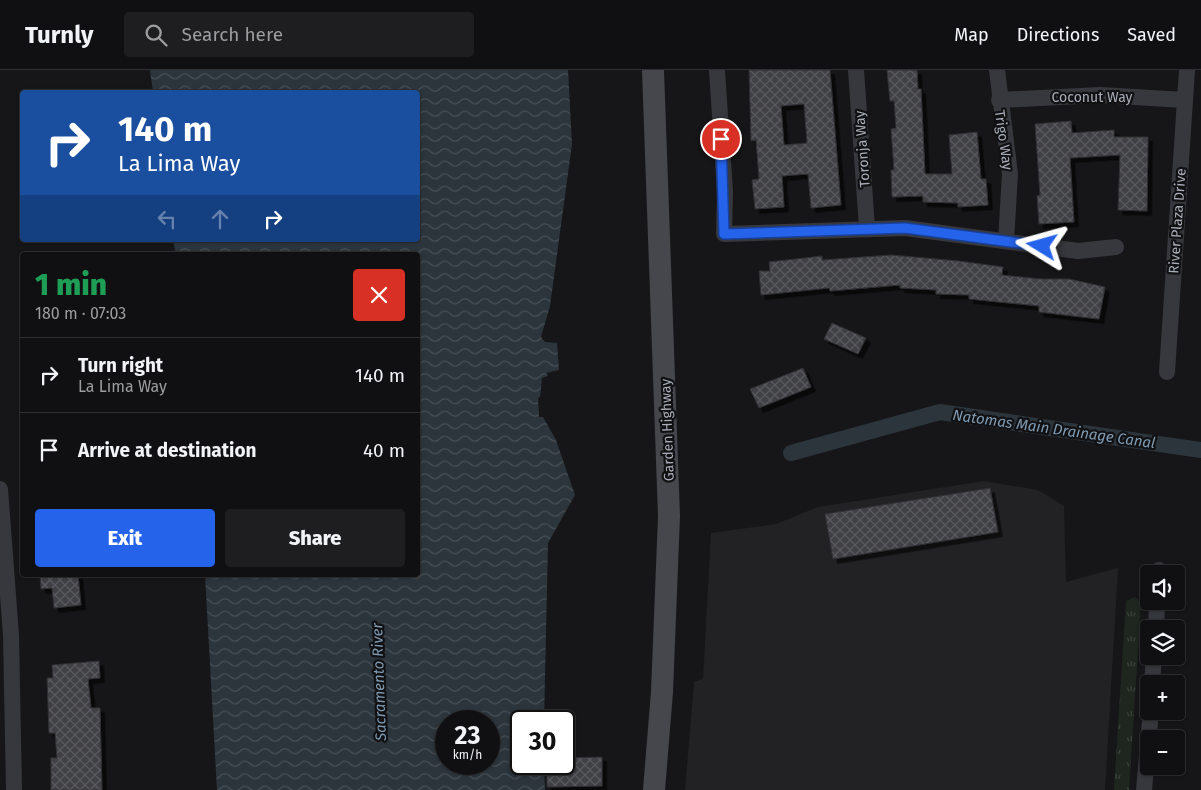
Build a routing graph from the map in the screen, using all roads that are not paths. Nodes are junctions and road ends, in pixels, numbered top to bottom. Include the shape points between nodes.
1 (653, 70) edge
2 (717, 70) edge
3 (856, 70) edge
4 (997, 70) edge
5 (1187, 70) edge
6 (999, 100) junction
7 (1186, 100) junction
8 (867, 228) junction
9 (1006, 241) junction
10 (1116, 247) dead end
11 (1167, 372) dead end
12 (0, 488) edge
13 (1150, 720) edge
14 (14, 790) edge
15 (654, 790) edge
16 (1144, 790) edge

1 - 15 main road, Garden Highway via 669,508 662,692
2 - 8 street via 725,191 724,234
3 - 8 street, Toronja Way
4 - 6 street, Trigo Way
5 - 7 street, River Plaza Drive
6 - 7 street, Coconut Way via 1100,95
6 - 9 street, Trigo Way via 1010,174
7 - 11 street, River Plaza Drive
8 - 9 street via 905,228
9 - 10 street via 1078,251
12 - 14 street via 11,635
13 - 16 street

